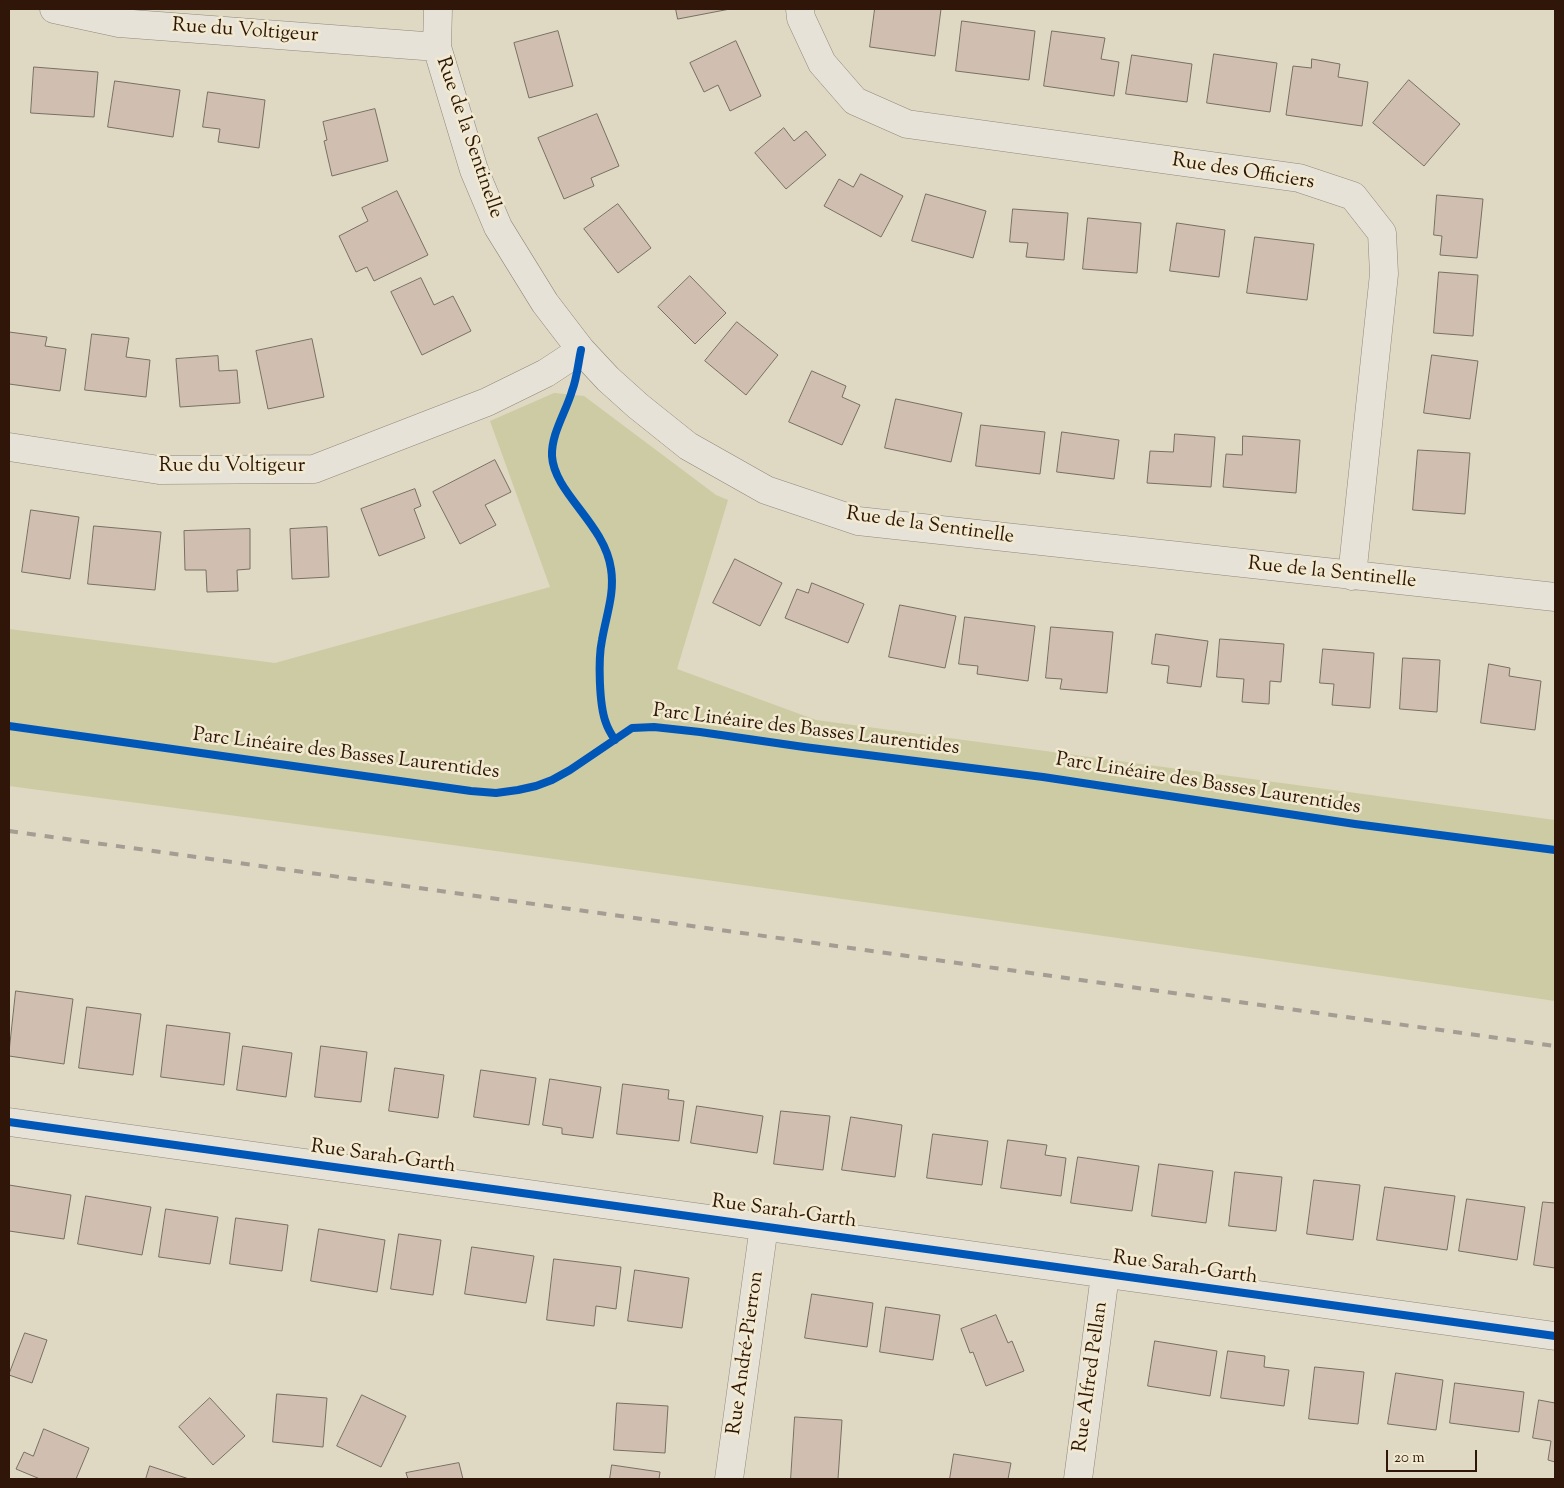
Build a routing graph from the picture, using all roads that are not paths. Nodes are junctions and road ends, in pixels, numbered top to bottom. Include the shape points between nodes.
1 (54, 9) edge
2 (438, 9) edge
3 (800, 9) edge
4 (437, 47) junction
5 (581, 350) junction
6 (9, 447) edge
7 (1352, 576) junction
8 (1555, 597) edge
9 (9, 1122) edge
10 (764, 1226) junction
11 (1105, 1275) junction
12 (1555, 1336) edge
13 (729, 1479) edge
14 (1078, 1479) edge

1 - 4 street, Rue du Voltigeur via 119,23
2 - 4 street, Rue de la Sentinelle
3 - 7 street, Rue des Officiers via 801,18 822,62 855,101 907,124 1299,178 1353,196 1382,234 1384,274
4 - 5 street, Rue de la Sentinelle via 474,170 498,227 545,303
5 - 6 street, Rue du Voltigeur via 546,373 487,402 314,469 159,470
5 - 7 street, Rue de la Sentinelle via 638,406 688,446 766,490 858,521
7 - 8 street, Rue de la Sentinelle
9 - 10 street, Rue Sarah-Garth
10 - 11 street, Rue Sarah-Garth
10 - 13 street, Rue André-Pierron
11 - 12 street, Rue Sarah-Garth
11 - 14 street, Rue Alfred Pellan

